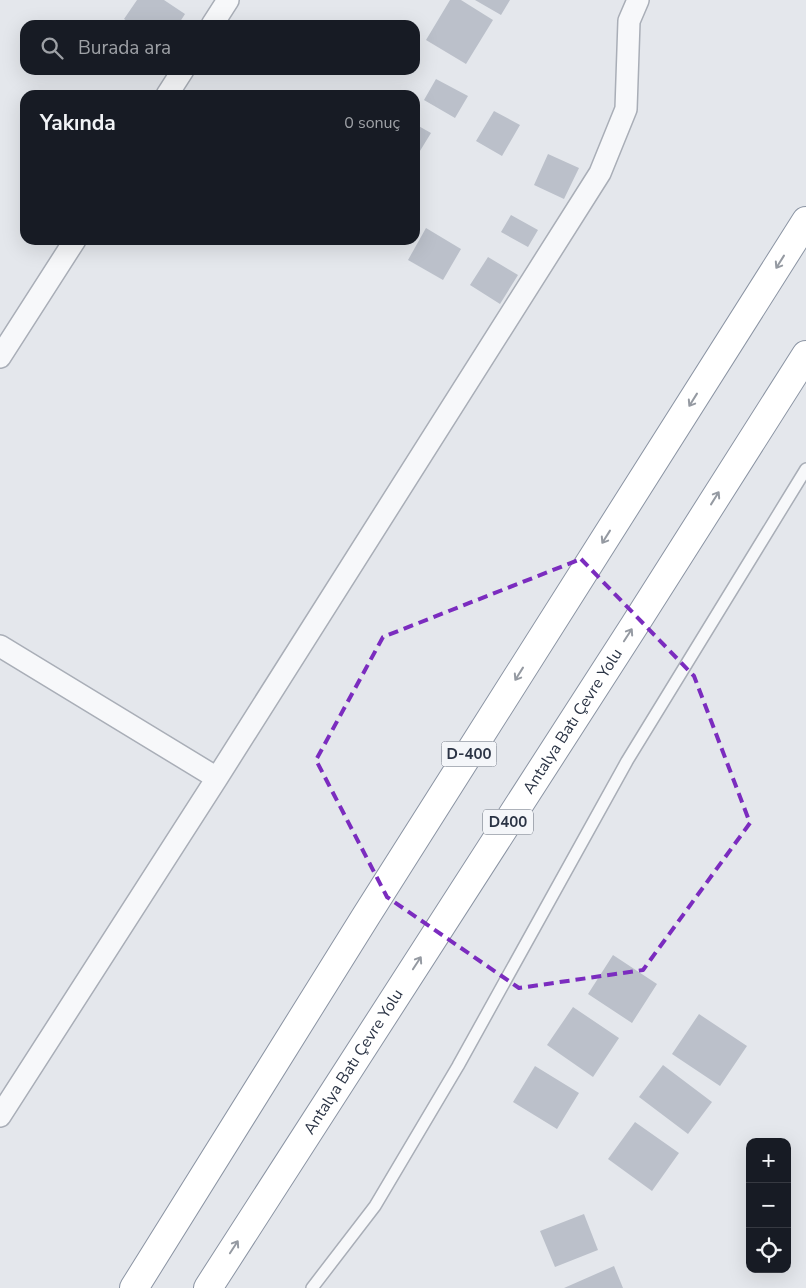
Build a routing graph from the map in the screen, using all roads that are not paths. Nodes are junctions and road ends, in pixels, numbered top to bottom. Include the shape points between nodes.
1 (228, 0) edge
2 (638, 0) edge
3 (215, 20) edge
4 (180, 75) edge
5 (170, 90) edge
6 (806, 221) edge
7 (71, 245) edge
8 (806, 355) edge
9 (0, 357) edge
10 (806, 469) edge
11 (0, 646) edge
12 (216, 778) junction
13 (0, 1116) edge
14 (134, 1288) edge
15 (208, 1288) edge
16 (312, 1288) edge

1 - 3 street
2 - 12 street via 629,21 626,109 600,173
4 - 5 street
6 -> 14 highway, D-400
7 - 9 street
15 -> 8 highway, Antalya Batı Çevre Yolu / D400
10 - 16 lane via 627,761 458,1066 375,1206
11 - 12 street
12 - 13 street

